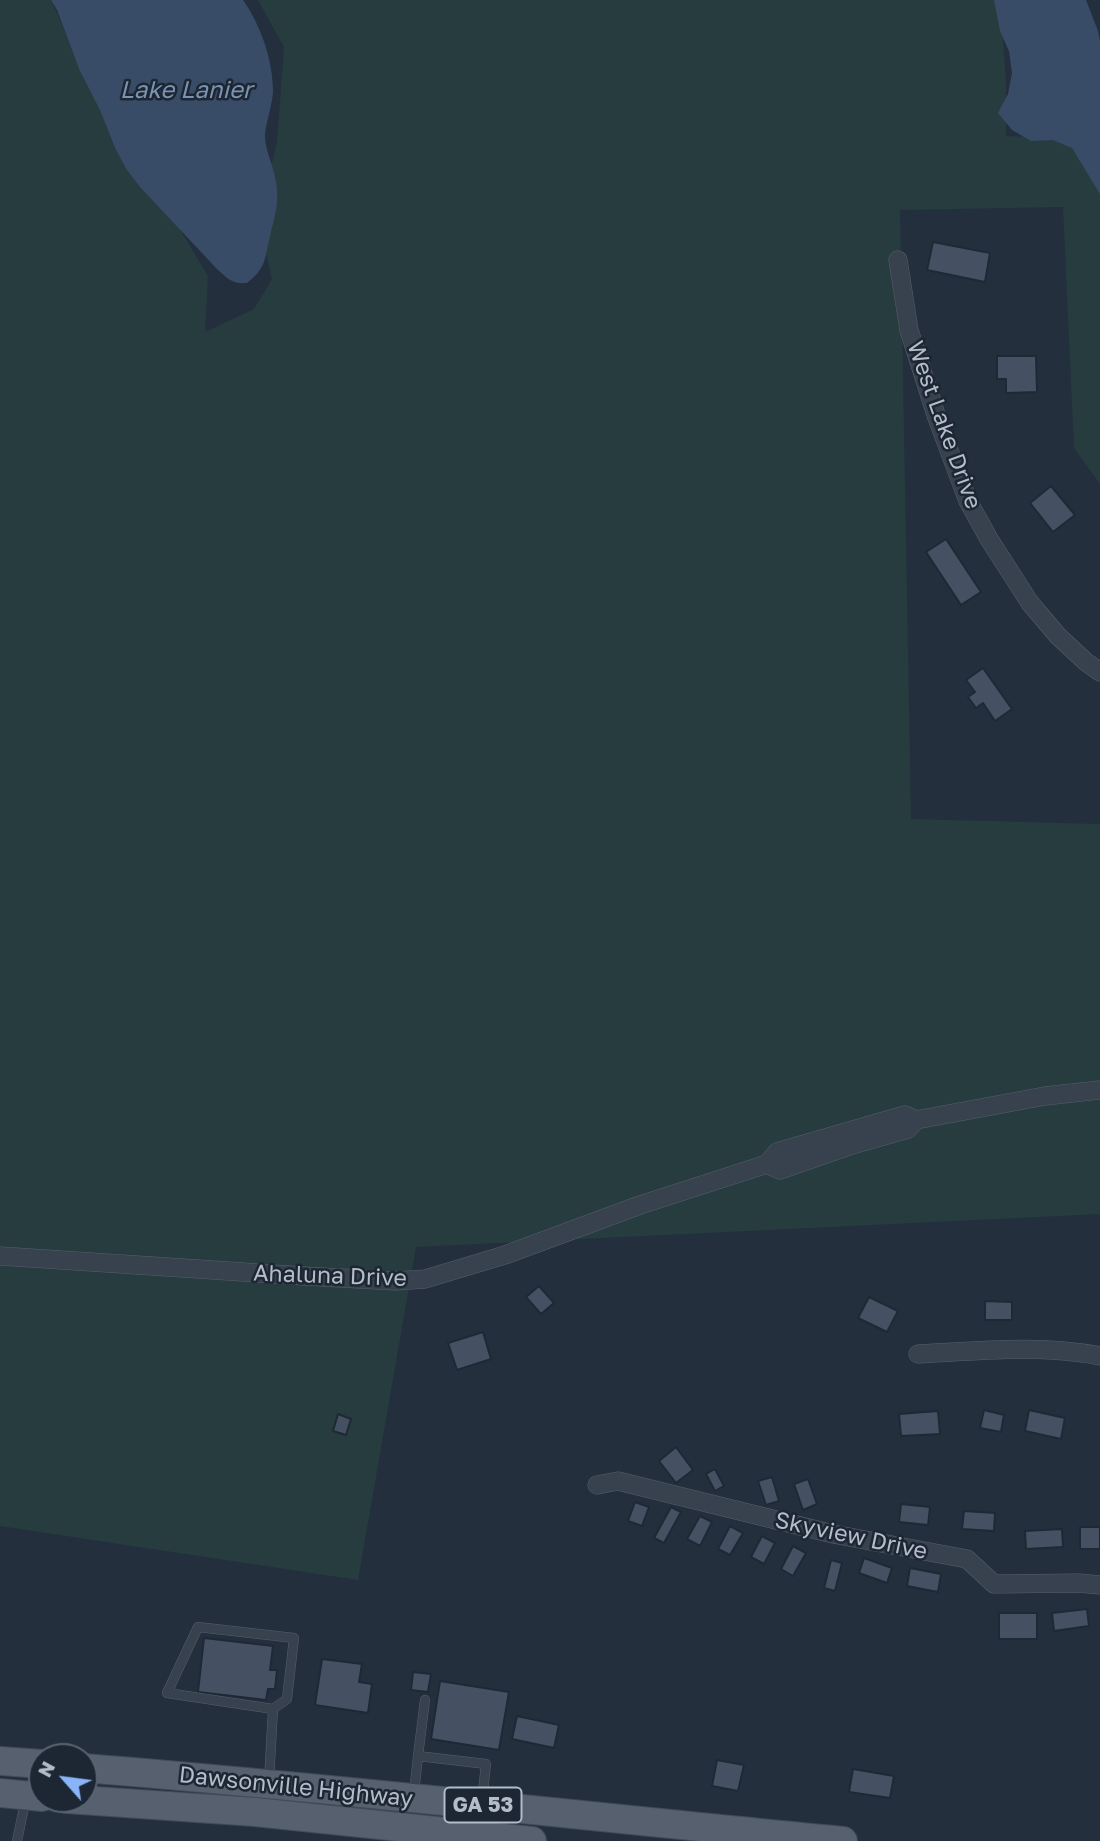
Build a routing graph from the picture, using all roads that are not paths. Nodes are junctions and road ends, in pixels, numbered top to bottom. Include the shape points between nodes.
1 (898, 260) dead end
2 (1100, 672) edge
3 (1100, 1090) edge
4 (0, 1256) edge
5 (918, 1354) dead end
6 (1100, 1356) edge
7 (597, 1485) dead end
8 (1100, 1585) edge
9 (425, 1700) dead end
10 (273, 1709) junction
11 (418, 1756) junction
12 (23, 1763) edge
13 (98, 1769) edge
14 (269, 1783) junction
15 (23, 1795) edge
16 (413, 1798) junction
17 (98, 1801) edge
18 (481, 1805) junction
19 (17, 1841) edge
20 (532, 1841) edge
21 (843, 1841) edge

1 - 2 street, West Lake Drive via 909,330 968,500 1030,603 1058,636
3 - 4 street, Ahaluna Drive via 916,1120 908,1129 780,1170 767,1164 425,1279 304,1276
5 - 6 street via 1021,1349
7 - 8 street, Skyview Drive via 618,1481 833,1534 967,1559 993,1584
9 - 11 lane
10 - 10 lane via 287,1699 294,1637 198,1627 167,1693
10 - 14 lane
11 - 16 lane
11 - 18 lane via 486,1765
12 - 15 street
13 - 14 main road, Dawsonville Highway / GA 53
14 - 16 main road, Dawsonville Highway / GA 53
15 - 19 lane
16 - 18 main road, Dawsonville Highway / GA 53
17 - 20 main road, Dawsonville Highway / GA 53 via 255,1812
18 - 21 main road, Dawsonville Highway / GA 53

